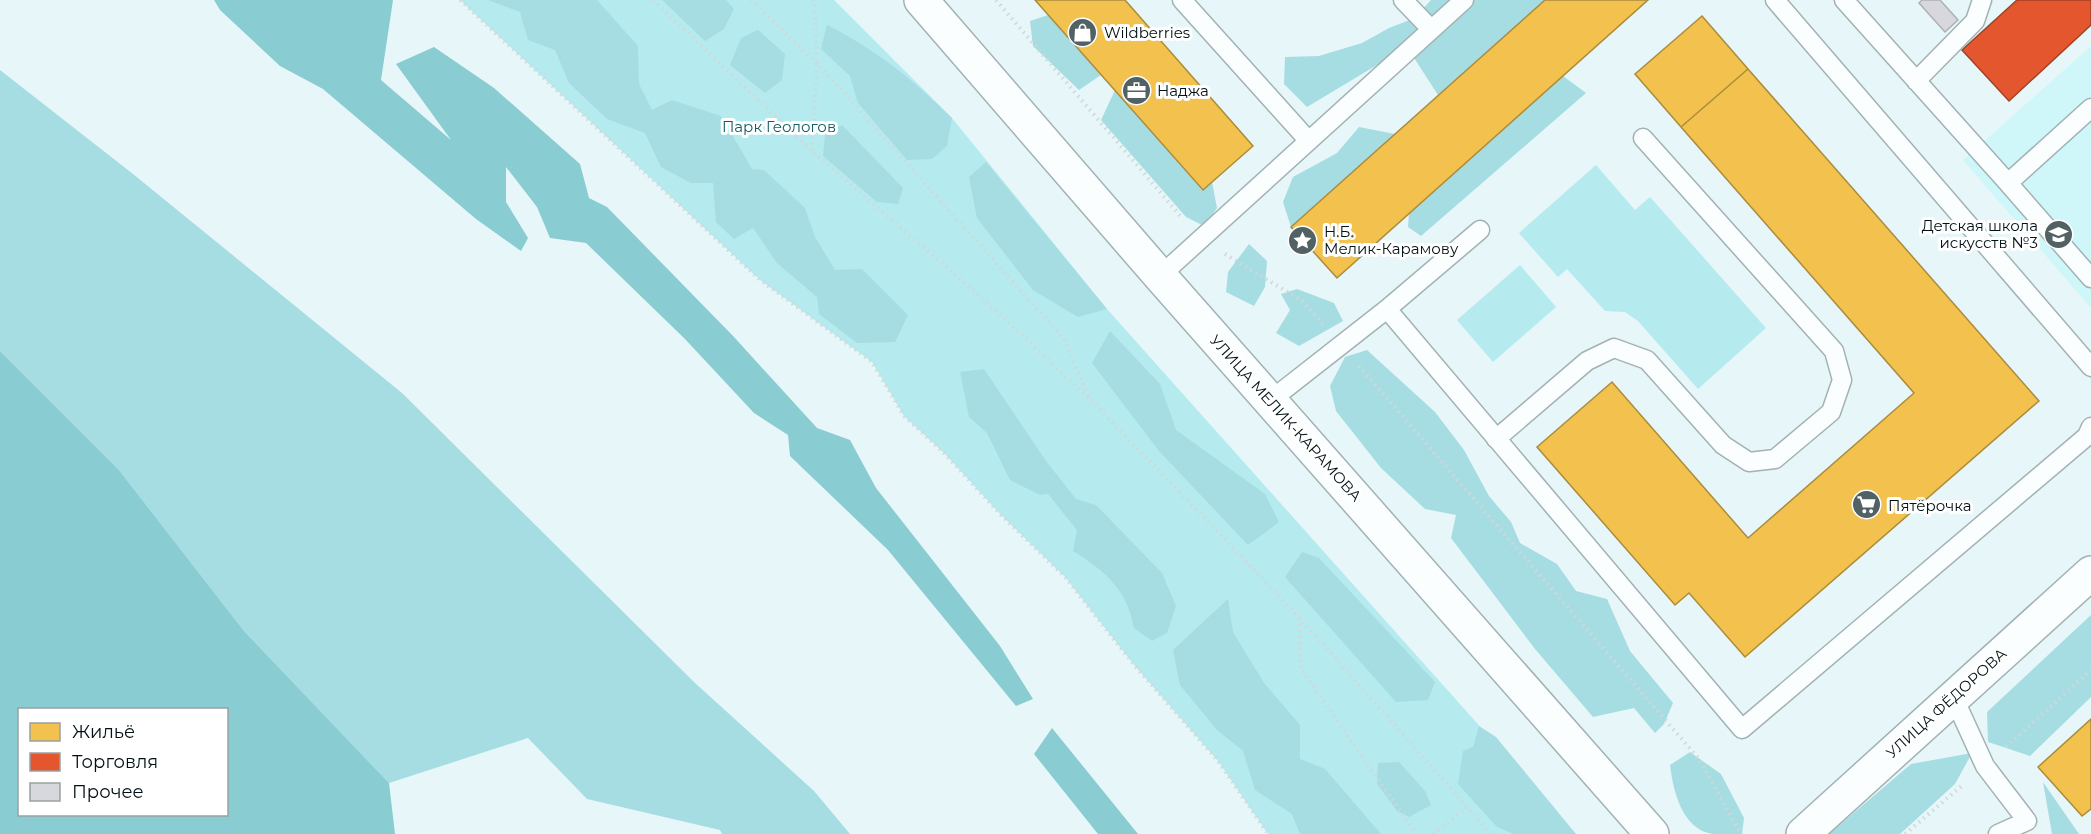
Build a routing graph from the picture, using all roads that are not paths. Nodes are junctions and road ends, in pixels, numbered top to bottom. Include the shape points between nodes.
1 (921, 0) edge
2 (1182, 0) edge
3 (1403, 0) edge
4 (1464, 0) edge
5 (1775, 0) edge
6 (1844, 0) edge
7 (1982, 0) edge
8 (1431, 29) junction
9 (1916, 81) junction
10 (2091, 108) edge
11 (1643, 138) dead end
12 (1308, 140) junction
13 (2008, 183) junction
14 (1480, 230) dead end
15 (1160, 276) junction
16 (2091, 278) edge
17 (1387, 309) junction
18 (2091, 368) edge
19 (1271, 400) junction
20 (2091, 427) edge
21 (1496, 439) junction
22 (2091, 573) edge
23 (1953, 696) junction
24 (1652, 834) edge
25 (1803, 834) edge
26 (1998, 834) edge

1 - 15 main road, УЛИЦА МЕЛИК-КАРАМОВА
2 - 12 lane
3 - 8 lane
4 - 8 lane
5 - 18 lane
6 - 9 lane
7 - 9 lane via 1975,21
8 - 12 lane
9 - 13 lane
10 - 13 lane
11 - 21 lane via 1834,351 1842,380 1831,412 1775,459 1749,462 1723,445 1647,360 1614,348 1587,361
12 - 15 lane
13 - 16 lane
14 - 17 lane
15 - 19 main road, УЛИЦА МЕЛИК-КАРАМОВА
17 - 19 lane
17 - 21 lane
19 - 24 main road, УЛИЦА МЕЛИК-КАРАМОВА
20 - 21 lane via 2078,444 1743,729
22 - 23 main road, УЛИЦА ФЁДОРОВА
23 - 25 main road, УЛИЦА ФЁДОРОВА
23 - 26 lane via 1985,766 2027,821

